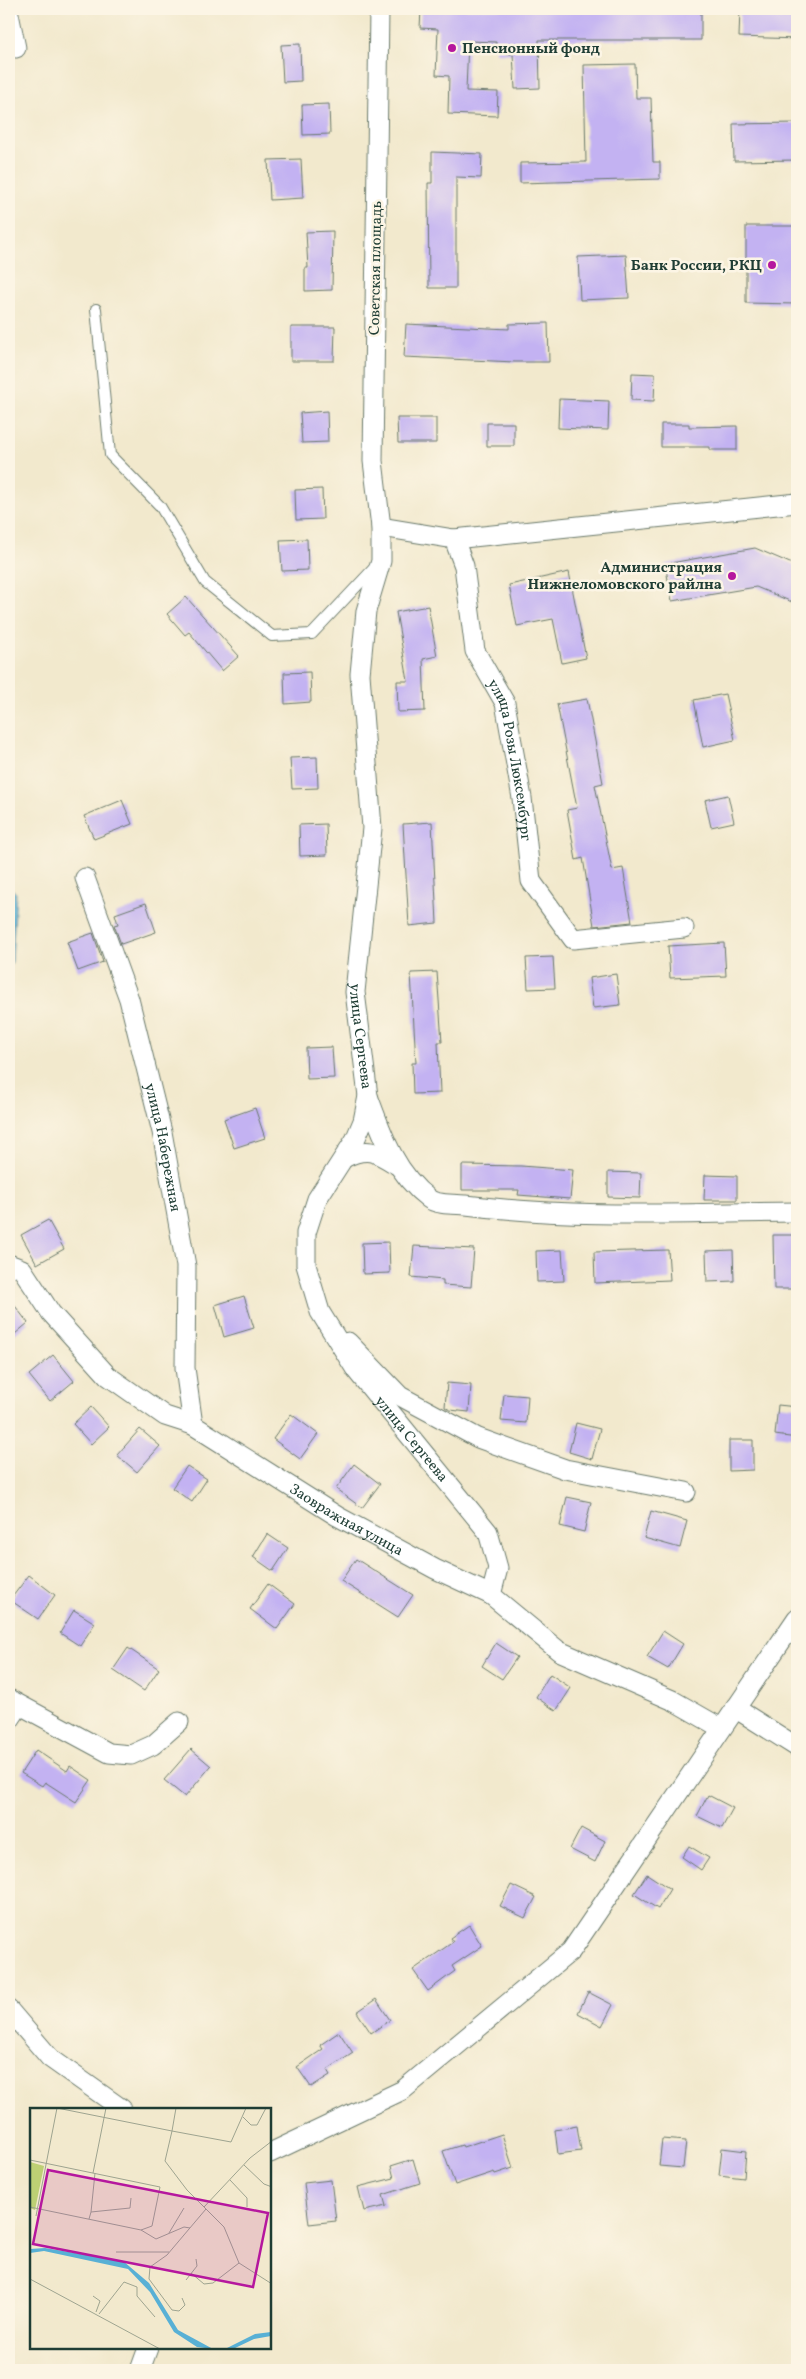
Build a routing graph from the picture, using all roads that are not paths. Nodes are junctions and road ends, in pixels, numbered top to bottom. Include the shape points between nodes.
1 (379, 9) edge
2 (9, 14) edge
3 (16, 48) dead end
4 (96, 309) dead end
5 (797, 503) edge
6 (381, 527) junction
7 (454, 539) junction
8 (381, 561) junction
9 (85, 878) dead end
10 (684, 928) dead end
11 (368, 1096) junction
12 (344, 1158) junction
13 (397, 1165) junction
14 (797, 1212) edge
15 (9, 1264) edge
16 (320, 1312) junction
17 (193, 1425) junction
18 (686, 1492) dead end
19 (491, 1595) junction
20 (797, 1618) edge
21 (735, 1708) junction
22 (12, 1709) edge
23 (179, 1722) dead end
24 (721, 1728) junction
25 (797, 1747) edge
26 (9, 2010) edge
27 (121, 2108) edge
28 (271, 2153) edge
29 (148, 2349) edge
30 (140, 2370) edge

1 - 6 street, Советская площадь via 372,461
2 - 3 street
4 - 8 lane via 110,455 160,506 205,582 272,636 312,634
5 - 7 street
6 - 7 street
6 - 8 street, улица Сергеева
7 - 10 street, улица Розы Люксембург via 464,566 475,651 505,703 522,798 531,881 573,939
8 - 11 street, улица Сергеева via 366,611 360,674 372,828 355,992
9 - 17 street, улица Набережная via 129,999 162,1132 186,1266 185,1368
11 - 12 street, улица Сергеева via 363,1120
11 - 13 street
12 - 13 street via 368,1151 380,1154
12 - 16 street, улица Сергеева via 317,1199 306,1233 306,1265
13 - 14 street via 430,1200 483,1207 574,1214
15 - 17 street, Заовражная улица via 22,1269 51,1313 108,1376 165,1416
16 - 18 street via 400,1396 478,1438 565,1469
16 - 19 street, улица Сергеева via 356,1370 488,1532 498,1568
17 - 19 street, Заовражная улица via 337,1516
19 - 24 street, Заовражная улица via 559,1651 672,1700
20 - 21 street
21 - 24 street
21 - 25 street
22 - 23 street via 109,1753 131,1755 153,1745
24 - 28 street via 571,1952 403,2090
26 - 27 street via 50,2058
29 - 30 street

